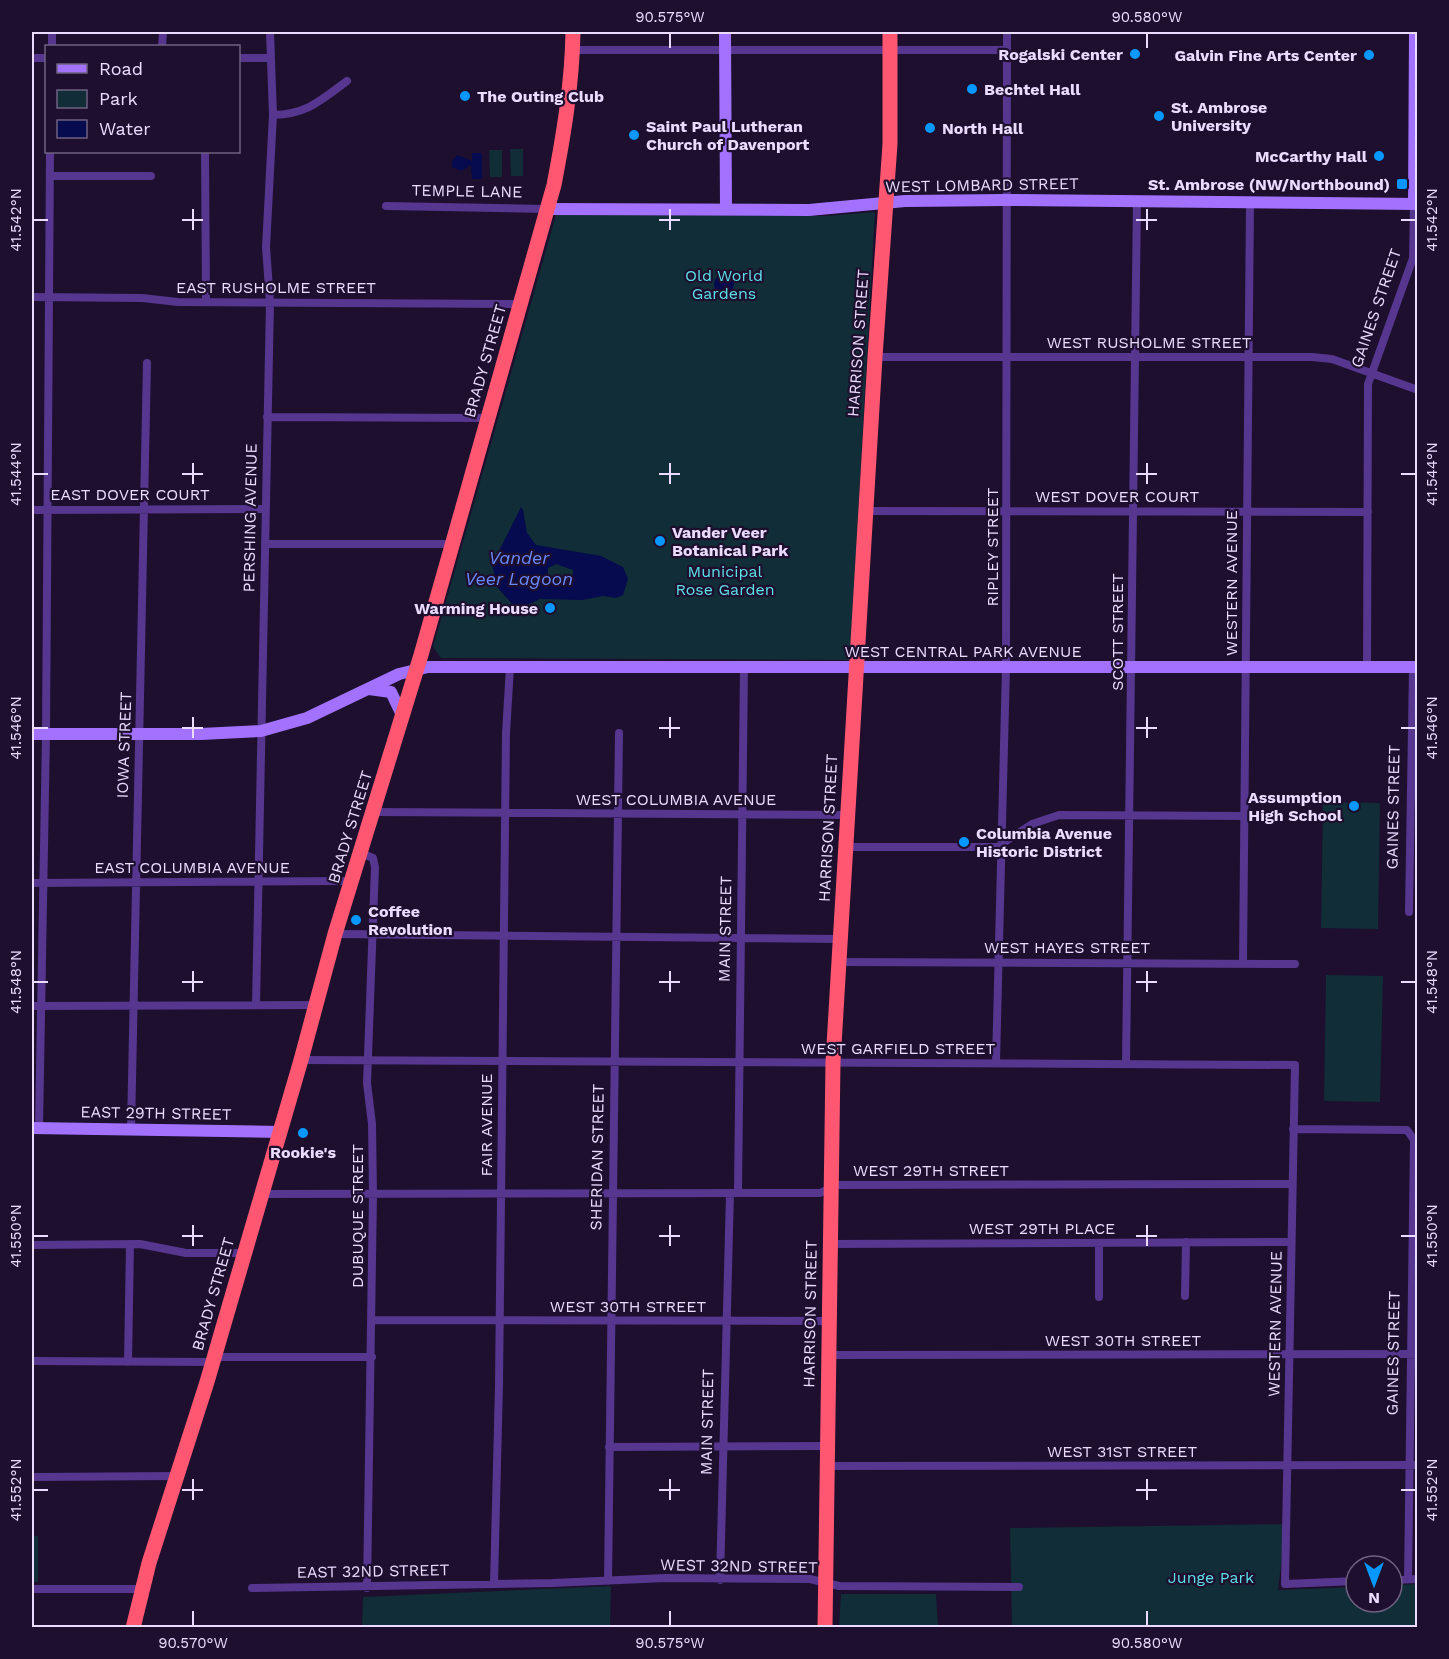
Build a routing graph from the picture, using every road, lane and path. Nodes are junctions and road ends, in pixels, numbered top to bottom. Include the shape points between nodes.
1 (270, 32) edge
2 (573, 32) edge
3 (725, 32) edge
4 (890, 32) edge
5 (1006, 32) edge
6 (1415, 32) edge
7 (573, 50) junction
8 (725, 50) junction
9 (890, 50) junction
10 (1006, 50) junction
11 (240, 58) edge
12 (270, 58) junction
13 (347, 81) dead end
14 (273, 115) junction
15 (50, 153) edge
16 (205, 153) edge
17 (50, 176) junction
18 (151, 176) dead end
19 (1006, 200) junction
20 (1137, 200) junction
21 (887, 203) junction
22 (1250, 203) junction
23 (1416, 203) edge
24 (386, 206) dead end
25 (547, 208) junction
26 (726, 209) junction
27 (1414, 268) edge
28 (32, 297) edge
29 (50, 297) junction
30 (206, 301) junction
31 (270, 302) junction
32 (520, 304) junction
33 (1133, 356) junction
34 (875, 357) junction
35 (1006, 357) junction
36 (1248, 357) junction
37 (147, 363) dead end
38 (1371, 373) junction
39 (1418, 390) edge
40 (267, 417) junction
41 (487, 418) junction
42 (46, 509) junction
43 (145, 509) junction
44 (265, 509) junction
45 (32, 510) edge
46 (1007, 510) junction
47 (866, 511) junction
48 (1132, 511) junction
49 (1246, 512) junction
50 (1368, 512) junction
51 (265, 544) junction
52 (453, 544) junction
53 (1132, 666) junction
54 (510, 667) junction
55 (744, 667) junction
56 (1006, 667) junction
57 (1246, 667) junction
58 (1415, 667) edge
59 (417, 668) junction
60 (856, 668) junction
61 (1367, 668) junction
62 (368, 689) junction
63 (402, 714) junction
64 (261, 731) junction
65 (619, 733) dead end
66 (32, 734) edge
67 (46, 734) junction
68 (140, 735) junction
69 (374, 812) junction
70 (505, 813) junction
71 (617, 814) junction
72 (743, 814) junction
73 (1131, 814) junction
74 (847, 815) junction
75 (1244, 816) junction
76 (1003, 845) junction
77 (845, 847) junction
78 (361, 853) junction
79 (258, 881) junction
80 (353, 881) junction
81 (135, 882) junction
82 (32, 883) edge
83 (42, 883) junction
84 (1409, 912) dead end
85 (335, 934) junction
86 (374, 934) junction
87 (503, 935) junction
88 (616, 936) junction
89 (741, 938) junction
90 (840, 939) junction
91 (838, 962) junction
92 (999, 962) junction
93 (1129, 963) junction
94 (1243, 963) junction
95 (1295, 964) dead end
96 (256, 1005) junction
97 (316, 1005) junction
98 (36, 1006) edge
99 (133, 1006) junction
100 (368, 1059) junction
101 (301, 1060) junction
102 (501, 1060) junction
103 (614, 1061) junction
104 (740, 1062) junction
105 (833, 1062) junction
106 (996, 1062) junction
107 (1126, 1063) junction
108 (1295, 1065) joint
109 (35, 1128) edge
110 (131, 1128) junction
111 (1293, 1129) junction
112 (280, 1132) junction
113 (1292, 1184) junction
114 (830, 1188) junction
115 (612, 1192) junction
116 (500, 1193) junction
117 (734, 1193) junction
118 (260, 1194) junction
119 (373, 1194) junction
120 (1186, 1242) junction
121 (1291, 1242) junction
122 (1099, 1243) junction
123 (130, 1244) junction
124 (829, 1244) junction
125 (32, 1245) edge
126 (243, 1253) junction
127 (1185, 1296) dead end
128 (1099, 1297) dead end
129 (372, 1320) junction
130 (499, 1321) junction
131 (610, 1321) junction
132 (725, 1321) junction
133 (829, 1321) junction
134 (1289, 1354) junction
135 (1414, 1354) edge
136 (828, 1355) junction
137 (372, 1357) junction
138 (213, 1360) junction
139 (32, 1361) edge
140 (128, 1362) junction
141 (723, 1446) junction
142 (827, 1446) junction
143 (609, 1447) junction
144 (1287, 1464) junction
145 (1413, 1465) edge
146 (826, 1466) junction
147 (176, 1476) junction
148 (32, 1477) edge
149 (1413, 1579) edge
150 (720, 1580) junction
151 (608, 1581) junction
152 (825, 1582) junction
153 (1344, 1582) edge
154 (494, 1584) junction
155 (367, 1587) junction
156 (1018, 1587) dead end
157 (252, 1588) dead end
158 (32, 1589) edge
159 (142, 1589) junction
160 (133, 1628) edge
161 (825, 1628) edge

1 - 12 street, PERSHING AVENUE
2 - 7 highway, BRADY STREET
3 - 8 street
4 - 9 highway, HARRISON STREET
5 - 10 street, RIPLEY STREET
6 - 23 street, GAINES STREET
7 - 8 street
7 - 25 highway, BRADY STREET via 566,123
8 - 9 street
8 - 26 street
9 - 10 street
9 - 21 highway, HARRISON STREET
10 - 19 street, RIPLEY STREET
11 - 12 street
12 - 14 street, PERSHING AVENUE
13 - 14 street via 309,109
14 - 31 street, PERSHING AVENUE via 266,247
15 - 17 street
16 - 30 street
17 - 18 street
17 - 29 street
19 - 20 street, WEST LOMBARD STREET
19 - 21 street, WEST LOMBARD STREET
19 - 35 street, RIPLEY STREET
20 - 22 street, WEST LOMBARD STREET
20 - 33 street, SCOTT STREET
21 - 26 street, WEST LOMBARD STREET via 809,210
21 - 34 highway, HARRISON STREET
22 - 23 street, WEST LOMBARD STREET
22 - 36 street, WESTERN AVENUE
23 - 27 street, GAINES STREET
24 - 25 street, TEMPLE LANE
25 - 26 street, WEST LOMBARD STREET
25 - 32 highway, BRADY STREET
27 - 38 street, GAINES STREET
28 - 29 street, EAST RUSHOLME STREET
29 - 30 street, EAST RUSHOLME STREET
29 - 42 street
30 - 31 street, EAST RUSHOLME STREET
31 - 32 street, EAST RUSHOLME STREET
31 - 40 street, PERSHING AVENUE
32 - 41 highway, BRADY STREET
33 - 35 street, WEST RUSHOLME STREET
33 - 36 street, WEST RUSHOLME STREET
33 - 48 street, SCOTT STREET
34 - 35 street, WEST RUSHOLME STREET
34 - 47 highway, HARRISON STREET
35 - 46 street, RIPLEY STREET
36 - 38 street, WEST RUSHOLME STREET via 1332,359
36 - 49 street, WESTERN AVENUE
37 - 43 street, IOWA STREET
38 - 39 street, WEST RUSHOLME STREET
38 - 50 street, GAINES STREET
40 - 41 street
40 - 44 street, PERSHING AVENUE
41 - 52 highway, BRADY STREET
42 - 43 street, EAST DOVER COURT
42 - 45 street, EAST DOVER COURT
42 - 67 street
43 - 44 street, EAST DOVER COURT
43 - 68 street, IOWA STREET
44 - 51 street, PERSHING AVENUE
46 - 47 street, WEST DOVER COURT
46 - 48 street, WEST DOVER COURT
46 - 56 street, RIPLEY STREET
47 - 60 highway, HARRISON STREET
48 - 49 street, WEST DOVER COURT
48 - 53 street, SCOTT STREET
49 - 50 street, WEST DOVER COURT
49 - 57 street, WESTERN AVENUE
50 - 61 street, GAINES STREET
51 - 52 street
51 - 64 street, PERSHING AVENUE
52 - 59 highway, BRADY STREET
53 - 56 street, WEST CENTRAL PARK AVENUE
53 - 57 street, WEST CENTRAL PARK AVENUE
53 - 73 street, SCOTT STREET
54 - 55 street, WEST CENTRAL PARK AVENUE
54 - 59 street, WEST CENTRAL PARK AVENUE
54 - 70 street, FAIR AVENUE
55 - 60 street, WEST CENTRAL PARK AVENUE
55 - 72 street, MAIN STREET
56 - 60 street, WEST CENTRAL PARK AVENUE
56 - 76 street, RIPLEY STREET
57 - 61 street, WEST CENTRAL PARK AVENUE
57 - 75 street, WESTERN AVENUE
58 - 61 street, WEST CENTRAL PARK AVENUE
58 - 84 street, GAINES STREET
59 - 62 street
59 - 63 highway, BRADY STREET
60 - 74 highway, HARRISON STREET
62 - 63 street via 391,692
62 - 64 street via 307,718
63 - 69 highway, BRADY STREET
64 - 68 street
64 - 79 street, PERSHING AVENUE
65 - 71 street, SHERIDAN STREET
66 - 67 street
67 - 68 street
67 - 83 street
68 - 81 street, IOWA STREET
69 - 70 street
69 - 78 highway, BRADY STREET
70 - 71 street, WEST COLUMBIA AVENUE
70 - 87 street, FAIR AVENUE
71 - 72 street, WEST COLUMBIA AVENUE
71 - 88 street, SHERIDAN STREET
72 - 74 street, WEST COLUMBIA AVENUE
72 - 89 street, MAIN STREET
73 - 75 street
73 - 76 street via 1059,815 1032,824
73 - 93 street, SCOTT STREET
74 - 77 highway, HARRISON STREET
75 - 94 street, WESTERN AVENUE
76 - 77 street
76 - 92 street, RIPLEY STREET
77 - 90 highway, HARRISON STREET
78 - 80 highway, BRADY STREET
78 - 86 street, DUBUQUE STREET via 370,855 374,862
79 - 80 street, EAST COLUMBIA AVENUE
79 - 81 street, EAST COLUMBIA AVENUE
79 - 96 street, PERSHING AVENUE
80 - 85 highway, BRADY STREET
81 - 83 street, EAST COLUMBIA AVENUE
81 - 99 street, IOWA STREET
82 - 83 street, EAST COLUMBIA AVENUE
83 - 98 street
85 - 86 street
85 - 97 highway, BRADY STREET
86 - 87 street
86 - 100 street, DUBUQUE STREET
87 - 88 street
87 - 102 street, FAIR AVENUE
88 - 89 street
88 - 103 street, SHERIDAN STREET
89 - 90 street
89 - 104 street, MAIN STREET
90 - 91 highway, HARRISON STREET
91 - 92 street, WEST HAYES STREET
91 - 105 highway, HARRISON STREET
92 - 93 street, WEST HAYES STREET
92 - 106 street, RIPLEY STREET
93 - 94 street, WEST HAYES STREET
93 - 107 street, SCOTT STREET
94 - 95 street, WEST HAYES STREET
96 - 97 street
96 - 99 street
97 - 101 highway, BRADY STREET
98 - 99 street
98 - 109 street
99 - 110 street, IOWA STREET
100 - 101 street, WEST GARFIELD STREET
100 - 102 street, WEST GARFIELD STREET
100 - 119 street, DUBUQUE STREET
101 - 112 highway, BRADY STREET
102 - 103 street, WEST GARFIELD STREET
102 - 116 street, FAIR AVENUE
103 - 104 street, WEST GARFIELD STREET
103 - 115 street, SHERIDAN STREET
104 - 105 street, WEST GARFIELD STREET
104 - 117 street, MAIN STREET
105 - 106 street, WEST GARFIELD STREET
105 - 114 highway, HARRISON STREET
106 - 107 street, WEST GARFIELD STREET
107 - 108 street, WEST GARFIELD STREET
108 - 111 street, WESTERN AVENUE
109 - 110 street, EAST 29TH STREET
110 - 112 street, EAST 29TH STREET
111 - 113 street, WESTERN AVENUE
111 - 135 street, GAINES STREET via 1407,1130 1414,1140
112 - 118 highway, BRADY STREET
113 - 114 street, WEST 29TH STREET
113 - 121 street, WESTERN AVENUE
114 - 117 street, WEST 29TH STREET via 820,1193
114 - 124 highway, HARRISON STREET
115 - 116 street, WEST 29TH STREET
115 - 117 street, WEST 29TH STREET
115 - 131 street, SHERIDAN STREET
116 - 119 street
116 - 130 street, FAIR AVENUE
117 - 132 street, MAIN STREET
118 - 119 street
118 - 126 highway, BRADY STREET
119 - 129 street, DUBUQUE STREET
120 - 121 street, WEST 29TH PLACE
120 - 122 street, WEST 29TH PLACE
120 - 127 street
121 - 134 street, WESTERN AVENUE
122 - 124 street, WEST 29TH PLACE
122 - 128 street
123 - 125 street
123 - 126 street via 186,1253
123 - 140 street
124 - 133 highway, HARRISON STREET
126 - 138 highway, BRADY STREET
129 - 130 street, WEST 30TH STREET
129 - 137 street, DUBUQUE STREET
130 - 131 street, WEST 30TH STREET
130 - 154 street, FAIR AVENUE
131 - 132 street, WEST 30TH STREET
131 - 143 street, SHERIDAN STREET
132 - 133 street, WEST 30TH STREET
132 - 141 street, MAIN STREET
133 - 136 highway, HARRISON STREET
134 - 135 street, WEST 30TH STREET
134 - 136 street, WEST 30TH STREET
134 - 144 street, WESTERN AVENUE
135 - 145 street, GAINES STREET
136 - 142 highway, HARRISON STREET
137 - 138 street
137 - 155 street, DUBUQUE STREET
138 - 140 street
138 - 147 highway, BRADY STREET
139 - 140 street
141 - 142 street
141 - 143 street
141 - 150 street, MAIN STREET
142 - 146 highway, HARRISON STREET
143 - 151 street, SHERIDAN STREET
144 - 145 street, WEST 31ST STREET
144 - 146 street, WEST 31ST STREET
144 - 153 street, WESTERN AVENUE via 1285,1584
145 - 149 street, GAINES STREET
146 - 152 highway, HARRISON STREET
147 - 148 street
147 - 159 highway, BRADY STREET
150 - 151 street, WEST 32ND STREET
150 - 152 street, WEST 32ND STREET
151 - 154 street, WEST 32ND STREET
152 - 156 street, WEST 32ND STREET via 839,1586
152 - 161 highway, HARRISON STREET
154 - 155 street, EAST 32ND STREET
155 - 157 street, EAST 32ND STREET
158 - 159 street
159 - 160 highway, BRADY STREET

